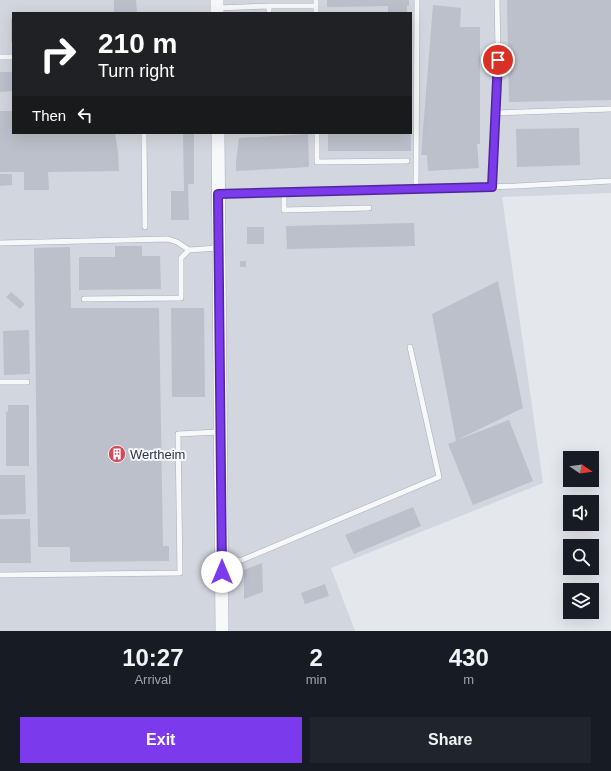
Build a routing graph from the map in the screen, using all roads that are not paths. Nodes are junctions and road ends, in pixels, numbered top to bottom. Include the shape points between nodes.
1 (316, 0) edge
2 (417, 0) edge
3 (497, 0) edge
4 (269, 6) junction
5 (316, 6) junction
6 (217, 7) edge
7 (269, 12) edge
8 (316, 12) edge
9 (0, 57) edge
10 (12, 57) edge
11 (611, 109) edge
12 (495, 113) junction
13 (144, 134) edge
14 (218, 134) edge
15 (317, 134) edge
16 (407, 161) dead end
17 (611, 181) edge
18 (492, 187) junction
19 (416, 189) junction
20 (284, 192) junction
21 (218, 194) junction
22 (369, 208) dead end
23 (145, 227) dead end
24 (0, 243) edge
25 (219, 248) junction
26 (189, 250) junction
27 (84, 299) dead end
28 (410, 347) dead end
29 (0, 382) edge
30 (27, 382) dead end
31 (220, 432) junction
32 (222, 561) junction
33 (0, 575) edge
34 (222, 631) edge

1 - 5 lane
2 - 19 lane
3 - 12 lane
4 - 5 lane
4 - 6 lane
4 - 7 lane
5 - 8 lane
9 - 10 lane
11 - 12 lane
12 - 18 lane
13 - 23 lane
14 - 21 street
15 - 16 lane via 317,162
17 - 18 lane
18 - 19 lane
19 - 20 lane
20 - 21 lane
20 - 22 lane via 284,210
21 - 25 street
24 - 26 lane via 168,239
25 - 26 lane
25 - 31 street
26 - 27 lane via 181,258 181,298
28 - 32 lane via 439,477 242,560
29 - 30 lane
31 - 32 street
31 - 33 lane via 178,434 180,573
32 - 34 street

